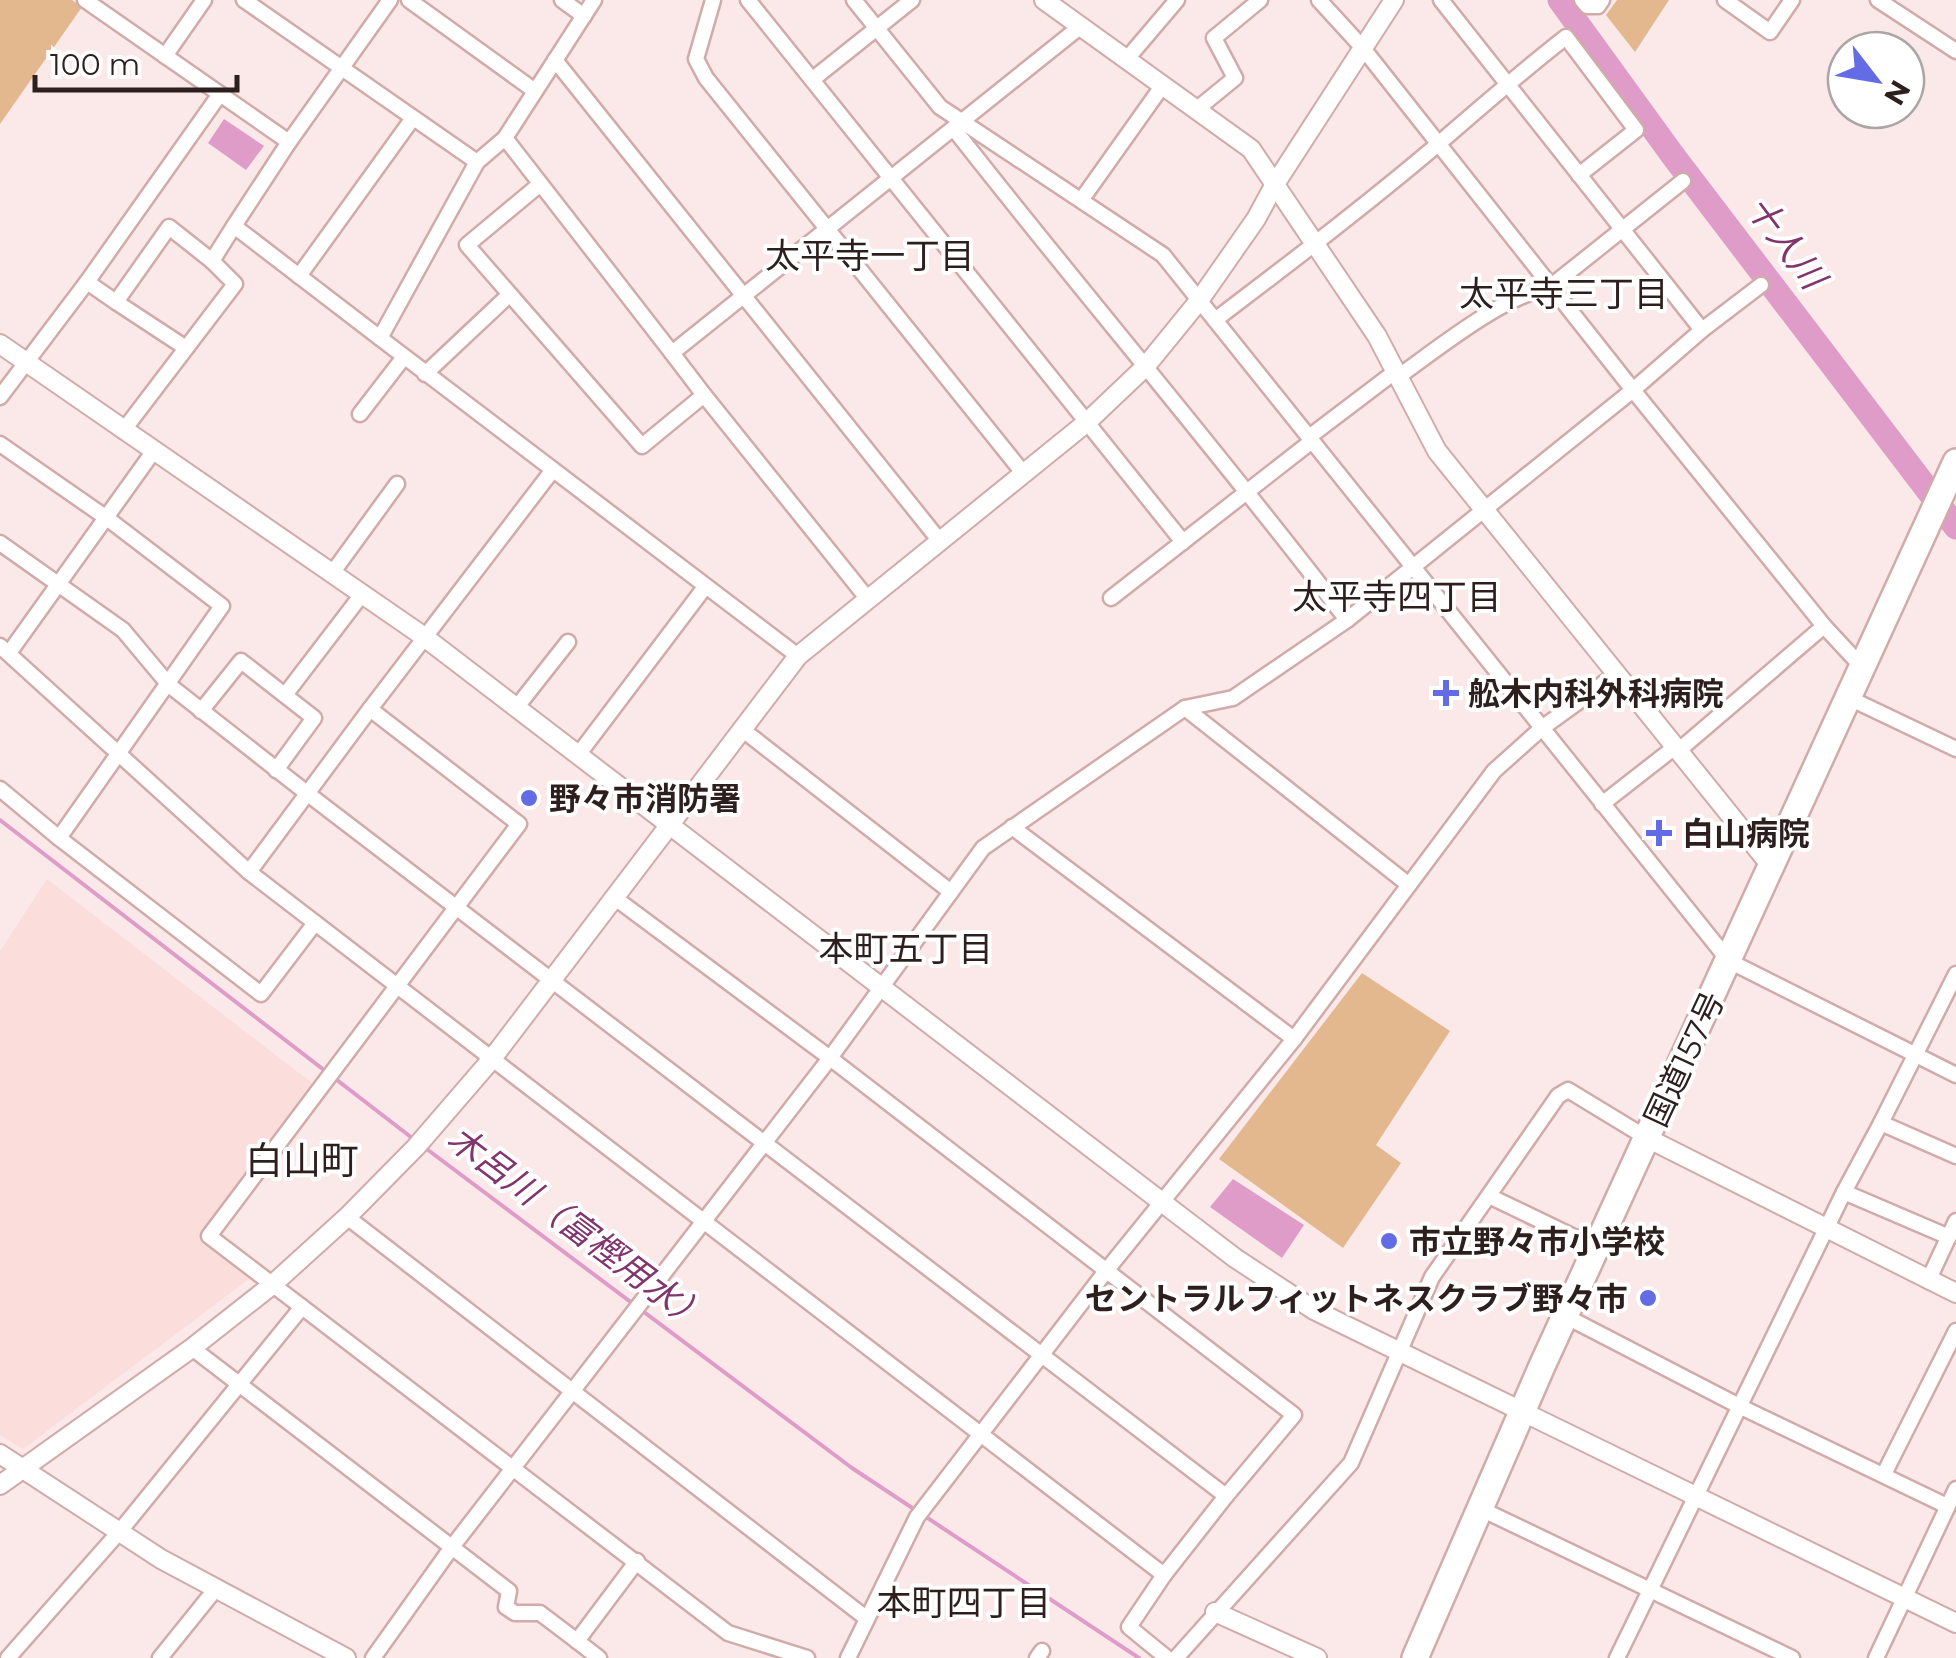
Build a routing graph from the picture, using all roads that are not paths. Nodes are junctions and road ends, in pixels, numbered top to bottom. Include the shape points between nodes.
1 (86, 0) edge
2 (204, 0) edge
3 (244, 0) edge
4 (390, 0) edge
5 (409, 0) edge
6 (562, 0) edge
7 (594, 0) edge
8 (712, 0) edge
9 (748, 0) edge
10 (854, 0) edge
11 (912, 0) edge
12 (1044, 0) edge
13 (1177, 0) edge
14 (1260, 0) edge
15 (1319, 0) edge
16 (1394, 0) edge
17 (1441, 0) edge
18 (1582, 0) edge
19 (1602, 0) edge
20 (1724, 0) edge
21 (1792, 0) edge
22 (1878, 0) edge
23 (584, 16) junction
24 (1081, 26) junction
25 (877, 28) junction
26 (1362, 47) junction
27 (1956, 51) edge
28 (165, 56) junction
29 (556, 60) junction
30 (1126, 60) junction
31 (342, 68) junction
32 (813, 79) junction
33 (1506, 83) junction
34 (1162, 85) junction
35 (535, 91) junction
36 (220, 94) junction
37 (1197, 109) junction
38 (413, 118) junction
39 (958, 126) junction
40 (504, 138) junction
41 (289, 142) junction
42 (1438, 144) junction
43 (477, 162) junction
44 (1579, 176) junction
45 (892, 177) junction
46 (1683, 181) dead end
47 (1274, 184) junction
48 (540, 185) junction
49 (1082, 198) junction
50 (234, 226) junction
51 (830, 229) junction
52 (1621, 230) junction
53 (1315, 244) junction
54 (212, 261) junction
55 (299, 276) junction
56 (88, 282) junction
57 (1760, 286) dead end
58 (1550, 287) junction
59 (509, 295) junction
60 (746, 295) junction
61 (116, 302) junction
62 (1198, 302) junction
63 (1215, 320) junction
64 (1702, 330) junction
65 (380, 338) junction
66 (0, 344) edge
67 (186, 348) junction
68 (672, 353) junction
69 (404, 357) junction
70 (26, 362) junction
71 (1145, 367) junction
72 (426, 374) junction
73 (1397, 374) junction
74 (1633, 390) junction
75 (704, 395) junction
76 (0, 397) edge
77 (360, 414) dead end
78 (1086, 423) junction
79 (123, 431) junction
80 (1310, 439) junction
81 (0, 444) edge
82 (153, 452) junction
83 (1956, 462) edge
84 (552, 472) junction
85 (1024, 474) junction
86 (397, 484) dead end
87 (1247, 489) junction
88 (1483, 512) junction
89 (108, 519) junction
90 (938, 540) junction
91 (1183, 542) junction
92 (0, 544) edge
93 (1412, 565) junction
94 (333, 572) junction
95 (61, 584) junction
96 (705, 587) junction
97 (364, 593) junction
98 (867, 598) junction
99 (1112, 598) dead end
100 (1347, 620) junction
101 (1824, 626) junction
102 (423, 636) junction
103 (568, 642) dead end
104 (5, 649) edge
105 (798, 656) junction
106 (1863, 668) junction
107 (1615, 674) junction
108 (169, 685) junction
109 (285, 695) junction
110 (1849, 698) junction
111 (516, 708) junction
112 (1185, 708) junction
113 (370, 709) junction
114 (201, 710) junction
115 (1542, 728) junction
116 (743, 730) junction
117 (1676, 749) junction
118 (1956, 749) edge
119 (119, 751) junction
120 (578, 755) junction
121 (276, 770) junction
122 (0, 790) edge
123 (308, 794) junction
124 (1602, 804) junction
125 (671, 826) junction
126 (1012, 827) junction
127 (59, 838) junction
128 (1772, 867) junction
129 (249, 872) junction
130 (1409, 885) junction
131 (951, 892) junction
132 (615, 898) junction
133 (456, 908) junction
134 (315, 924) junction
135 (1729, 961) junction
136 (1956, 974) edge
137 (552, 978) junction
138 (400, 986) junction
139 (882, 989) junction
140 (1294, 1039) junction
141 (1916, 1054) junction
142 (830, 1058) junction
143 (491, 1060) junction
144 (1956, 1074) edge
145 (1881, 1123) junction
146 (1647, 1138) junction
147 (764, 1142) junction
148 (1956, 1156) edge
149 (1844, 1192) junction
150 (1489, 1196) junction
151 (1163, 1203) junction
152 (347, 1217) junction
153 (704, 1221) junction
154 (1956, 1222) edge
155 (1825, 1230) junction
156 (1949, 1237) junction
157 (1597, 1248) junction
158 (1106, 1271) junction
159 (1928, 1280) junction
160 (272, 1285) junction
161 (1956, 1293) edge
162 (302, 1308) junction
163 (1566, 1317) junction
164 (1956, 1331) edge
165 (192, 1348) junction
166 (1401, 1350) junction
167 (1040, 1356) junction
168 (242, 1385) junction
169 (573, 1392) junction
170 (1741, 1407) junction
171 (1523, 1410) junction
172 (978, 1434) junction
173 (0, 1454) edge
174 (22, 1468) junction
175 (514, 1468) junction
176 (1884, 1474) junction
177 (0, 1486) edge
178 (1956, 1489) edge
179 (1226, 1496) junction
180 (1697, 1497) junction
181 (1947, 1506) junction
182 (1479, 1508) junction
183 (120, 1531) junction
184 (452, 1547) junction
185 (637, 1561) junction
186 (1164, 1575) junction
187 (214, 1591) junction
188 (1650, 1591) junction
189 (1904, 1599) junction
190 (1215, 1612) junction
191 (866, 1618) junction
192 (1956, 1623) edge
193 (578, 1642) junction
194 (8, 1658) edge
195 (160, 1658) edge
196 (346, 1658) edge
197 (373, 1658) edge
198 (599, 1658) edge
199 (807, 1658) edge
200 (848, 1658) edge
201 (1167, 1658) edge
202 (1176, 1658) edge
203 (1317, 1658) edge
204 (1415, 1658) edge
205 (1617, 1658) edge
206 (1792, 1658) edge
207 (1876, 1658) edge

1 - 28 street
2 - 28 street
3 - 31 street
4 - 31 street
5 - 35 street
6 - 23 street
7 - 23 street
8 - 51 street via 696,59
9 - 32 street
10 - 25 street
11 - 25 street
12 - 24 street
13 - 30 street
14 - 37 street via 1214,38 1234,78
15 - 26 street
16 - 26 street
17 - 33 street
18 - 19 street via 1598,6
20 - 21 street via 1770,32
22 - 27 street
23 - 29 street
24 - 30 street
24 - 39 street
25 - 32 street
25 - 39 street
26 - 42 street
26 - 47 street
28 - 36 street
29 - 35 street
29 - 60 street
30 - 34 street
31 - 38 street
31 - 41 street
32 - 45 street
33 - 42 street
33 - 44 street
33 - 44 street via 1566,38 1636,130
34 - 37 street
34 - 49 street
35 - 40 street
36 - 41 street
36 - 56 street
37 - 47 street via 1251,150
38 - 43 street
38 - 55 street
39 - 45 street
39 - 49 street
39 - 71 street
40 - 43 street
40 - 48 street
41 - 50 street
42 - 53 street
42 - 58 street
43 - 65 street
44 - 52 street
45 - 51 street
45 - 78 street
46 - 52 street
47 - 53 street
47 - 62 street
48 - 59 street via 466,245
48 - 68 street
49 - 62 street via 1163,255
50 - 54 street
50 - 55 street
51 - 60 street
51 - 85 street
52 - 58 street
52 - 64 street
53 - 63 street
53 - 73 street
54 - 61 street via 170,227
54 - 67 street via 234,284
55 - 65 street
56 - 61 street
56 - 70 street
57 - 64 street
58 - 73 street via 1474,323
58 - 74 street
59 - 72 street
59 - 75 street via 642,446
60 - 68 street
60 - 90 street
61 - 67 street
62 - 63 street
62 - 71 street
63 - 80 street
64 - 74 street
65 - 69 street
66 - 70 street
67 - 79 street
68 - 75 street
69 - 72 street
69 - 77 street
70 - 76 street
70 - 79 street
71 - 78 street
71 - 87 street
72 - 84 street
73 - 80 street
73 - 88 street via 1437,451
74 - 88 street
74 - 101 street
75 - 98 street
78 - 85 street
78 - 91 street
79 - 82 street
80 - 87 street
80 - 93 street
81 - 89 street
82 - 89 street
82 - 94 street
83 - 106 highway, 国道157号
84 - 96 street
84 - 102 street
85 - 90 street
86 - 94 street
87 - 91 street
87 - 100 street
88 - 93 street
88 - 107 street
89 - 95 street
89 - 108 street via 222,606
90 - 98 street
91 - 99 street
92 - 95 street
93 - 100 street
93 - 115 street
94 - 97 street
95 - 104 street
95 - 108 street via 123,630
96 - 105 street
96 - 120 street
97 - 102 street
97 - 109 street
98 - 105 street
100 - 112 street via 1234,698
101 - 106 street
101 - 117 street
102 - 111 street
102 - 113 street
103 - 111 street
104 - 119 street
105 - 116 street
106 - 110 highway, 国道157号
107 - 115 street
107 - 117 street
108 - 114 street
108 - 119 street
109 - 114 street via 241,660
109 - 121 street via 314,718
110 - 118 street
110 - 128 highway, 国道157号
111 - 120 street
112 - 126 street
112 - 130 street
113 - 123 street
113 - 133 street via 519,824
114 - 121 street
115 - 124 street
115 - 130 street via 1494,771
116 - 125 street
116 - 131 street
117 - 124 street
117 - 128 street
119 - 127 street
119 - 129 street
120 - 125 street
121 - 123 street
122 - 127 street
123 - 129 street
123 - 133 street
124 - 135 street
125 - 132 street
125 - 139 street
126 - 131 street via 984,848
126 - 140 street
127 - 134 street via 262,994
128 - 135 highway, 国道157号
129 - 134 street
130 - 140 street
131 - 139 street
132 - 137 street
132 - 142 street
133 - 137 street
133 - 138 street
134 - 138 street
135 - 141 street
135 - 146 highway, 国道157号
136 - 141 street
137 - 143 street
137 - 147 street
138 - 143 street
138 - 160 street via 210,1236
139 - 142 street
139 - 151 street
140 - 151 street
141 - 144 street
141 - 145 street
142 - 147 street
142 - 158 street
143 - 152 street
143 - 153 street
145 - 148 street
145 - 149 street
146 - 150 street via 1568,1090
146 - 155 street
146 - 157 highway, 国道157号
147 - 153 street
147 - 167 street
149 - 155 street
149 - 156 street
150 - 157 street
150 - 166 street via 1432,1277
151 - 158 street
151 - 166 street via 1314,1310
152 - 160 street
152 - 169 street
153 - 169 street
153 - 172 street
154 - 156 street
155 - 159 street
155 - 170 street
156 - 159 street
157 - 163 highway, 国道157号
158 - 167 street
158 - 179 street via 1294,1415
159 - 161 street
160 - 162 street
160 - 165 street
162 - 168 street
162 - 175 street
163 - 170 street
163 - 171 highway, 国道157号
164 - 176 street
165 - 168 street
165 - 174 street
166 - 171 street
166 - 190 street via 1351,1463
167 - 172 street
167 - 179 street
168 - 183 street
168 - 184 street
169 - 175 street
169 - 191 street
170 - 176 street
170 - 180 street
171 - 180 street
171 - 182 highway, 国道157号
172 - 186 street
172 - 191 street via 921,1512
173 - 174 street
174 - 177 street
174 - 183 street
175 - 184 street
175 - 185 street
176 - 181 street
178 - 181 street
179 - 186 street
180 - 188 street
180 - 189 street
181 - 189 street
182 - 188 street
182 - 204 highway, 国道157号
183 - 187 street
183 - 194 street
184 - 193 street via 510,1591 506,1607 540,1613
184 - 197 street
185 - 193 street
185 - 199 street via 728,1632
186 - 201 street via 1129,1627
187 - 195 street
187 - 196 street
188 - 205 street
188 - 206 street
189 - 192 street
189 - 207 street
190 - 202 street
190 - 203 street
191 - 200 street
193 - 198 street

